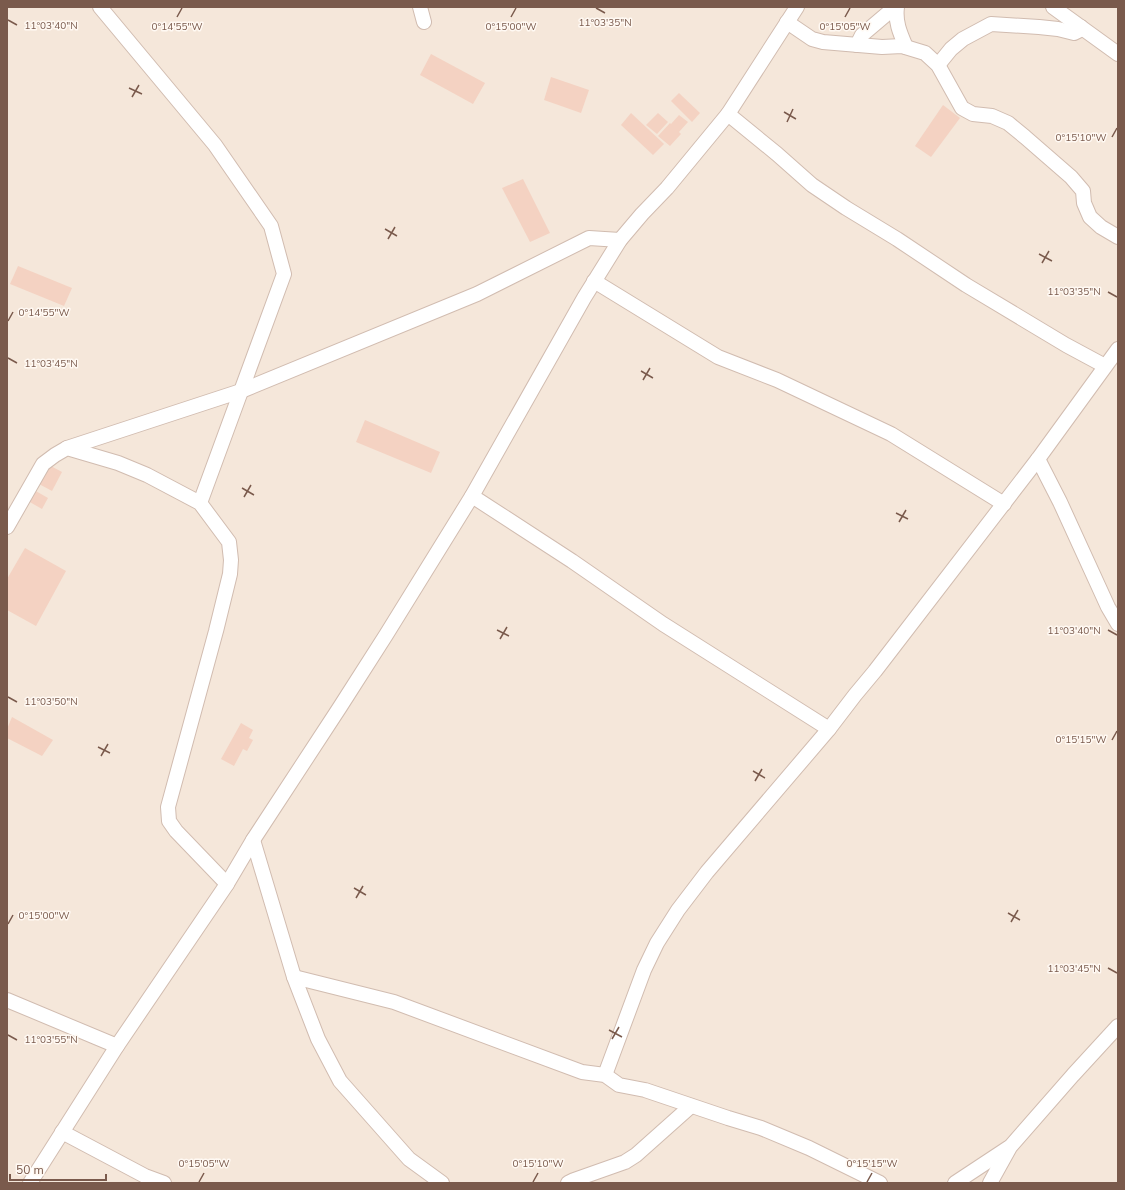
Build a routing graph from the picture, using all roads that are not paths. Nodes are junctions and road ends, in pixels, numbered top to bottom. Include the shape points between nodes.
1 (100, 7) edge
2 (420, 7) edge
3 (797, 7) edge
4 (896, 7) edge
5 (1053, 7) edge
6 (424, 22) dead end
7 (787, 22) junction
8 (1081, 27) junction
9 (857, 46) junction
10 (906, 47) junction
11 (1118, 54) edge
12 (938, 65) junction
13 (728, 114) junction
14 (1118, 237) edge
15 (620, 240) junction
16 (594, 281) junction
17 (1118, 350) edge
18 (1106, 366) junction
19 (241, 391) junction
20 (67, 448) junction
21 (1038, 458) junction
22 (472, 496) junction
23 (200, 503) junction
24 (1004, 504) junction
25 (7, 527) edge
26 (1118, 624) edge
27 (829, 729) junction
28 (253, 840) junction
29 (227, 884) junction
30 (294, 977) junction
31 (7, 1000) edge
32 (1118, 1026) edge
33 (117, 1046) junction
34 (605, 1075) junction
35 (691, 1106) junction
36 (62, 1132) junction
37 (1010, 1147) junction
38 (30, 1183) edge
39 (164, 1183) edge
40 (442, 1183) edge
41 (568, 1183) edge
42 (880, 1183) edge
43 (955, 1183) edge
44 (990, 1183) edge

1 - 19 street via 215,145 270,226 284,274
2 - 6 street
3 - 7 street
4 - 9 street via 862,35
4 - 10 street via 898,29
5 - 8 street
7 - 9 street via 812,39
7 - 13 street
8 - 11 street
8 - 12 street via 1074,33 1058,29 991,24 950,49
9 - 10 street
10 - 12 street via 925,53
12 - 14 street via 962,108 973,114 992,116 1008,123 1025,137 1071,177 1083,191 1084,203 1090,217
13 - 15 street
13 - 18 street via 817,189 966,285
15 - 16 street
15 - 19 street via 589,238 477,294
16 - 22 street
16 - 24 street via 718,357 777,380 891,434
17 - 18 street
18 - 21 street
19 - 20 street
19 - 23 street
20 - 23 street via 147,475
20 - 25 street via 43,464
21 - 24 street
21 - 26 street
22 - 27 street via 663,624
22 - 28 street
23 - 29 street via 228,542 230,574 168,807 169,821 176,831
24 - 27 street
27 - 34 street via 707,872 678,910 644,970
28 - 29 street
28 - 30 street
29 - 33 street
30 - 34 street via 394,1002 582,1072
30 - 40 street via 318,1039 340,1082 409,1159
31 - 33 street
32 - 37 street
33 - 36 street
34 - 35 street via 619,1085 645,1090
35 - 41 street via 625,1162
35 - 42 street via 761,1128
36 - 38 street
36 - 39 street via 145,1176
37 - 43 street
37 - 44 street

